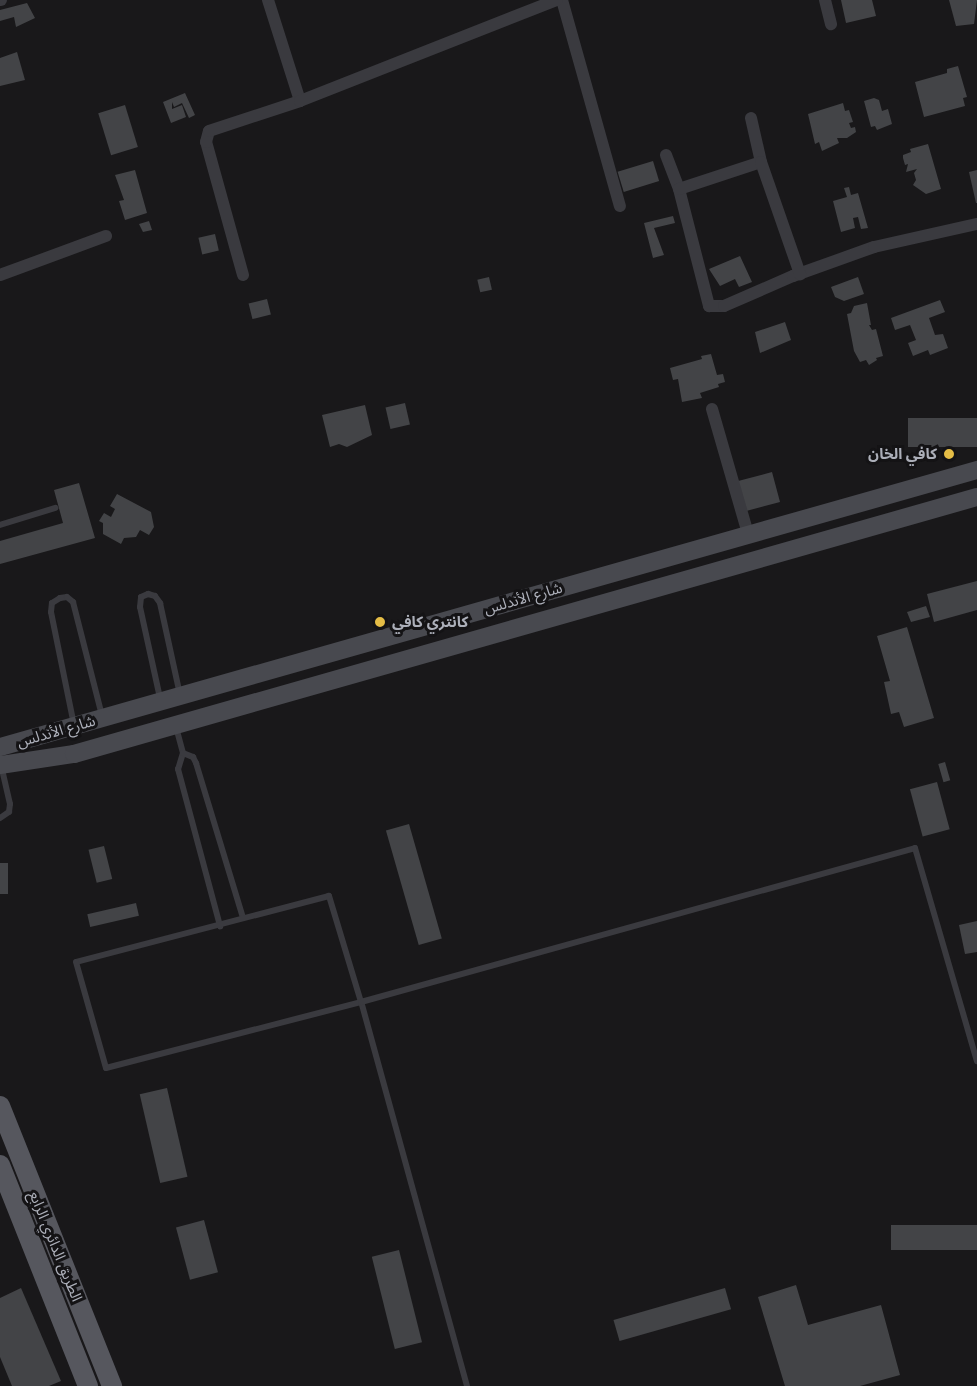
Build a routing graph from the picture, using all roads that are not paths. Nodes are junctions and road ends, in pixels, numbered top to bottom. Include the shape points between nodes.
1 (268, 0) edge
2 (557, 0) edge
3 (562, 0) edge
4 (825, 0) edge
5 (539, 3) edge
6 (831, 24) dead end
7 (300, 101) junction
8 (751, 118) dead end
9 (666, 155) dead end
10 (761, 162) junction
11 (679, 189) junction
12 (620, 206) dead end
13 (977, 224) edge
14 (106, 236) dead end
15 (800, 274) junction
16 (0, 275) edge
17 (243, 275) dead end
18 (712, 409) dead end
19 (977, 470) edge
20 (977, 497) edge
21 (55, 508) dead end
22 (0, 525) edge
23 (748, 534) junction
24 (170, 698) junction
25 (102, 718) junction
26 (176, 725) junction
27 (74, 726) junction
28 (0, 747) edge
29 (183, 753) junction
30 (1, 765) edge
31 (0, 818) edge
32 (243, 918) junction
33 (220, 926) junction
34 (361, 1002) junction
35 (977, 1061) edge
36 (0, 1106) edge
37 (0, 1165) edge
38 (88, 1386) edge
39 (112, 1386) edge
40 (467, 1386) edge

1 - 7 street
2 - 5 street
3 - 12 street
4 - 6 street
5 - 7 street
7 - 17 street via 215,128 206,137
8 - 10 street
9 - 11 street
10 - 11 street
10 - 15 street
11 - 15 street via 709,306 724,306
13 - 15 street via 874,247
14 - 16 street
18 - 23 street
19 - 23 main road, شارع الأندلس
20 - 26 main road, شارع الأندلس
21 - 22 lane
23 - 24 main road, شارع الأندلس
24 - 24 lane via 160,603 148,594 141,597 140,607
24 - 25 main road, شارع الأندلس
24 - 26 main road
25 - 27 main road, شارع الأندلس
25 - 27 lane via 73,602 67,597 60,598 52,603 51,612
26 - 29 lane
26 - 30 main road, شارع الأندلس via 65,756
27 - 28 main road, شارع الأندلس
29 - 32 lane via 190,754 196,763
29 - 33 lane via 178,769
30 - 31 lane via 10,804 9,812
32 - 33 lane
32 - 34 lane via 330,896
33 - 34 lane via 76,962 106,1068
34 - 35 lane via 915,848
34 - 40 lane
36 - 39 main road, الطريق الدائري الرابع
37 - 38 main road, الطريق الدائري الرابع

